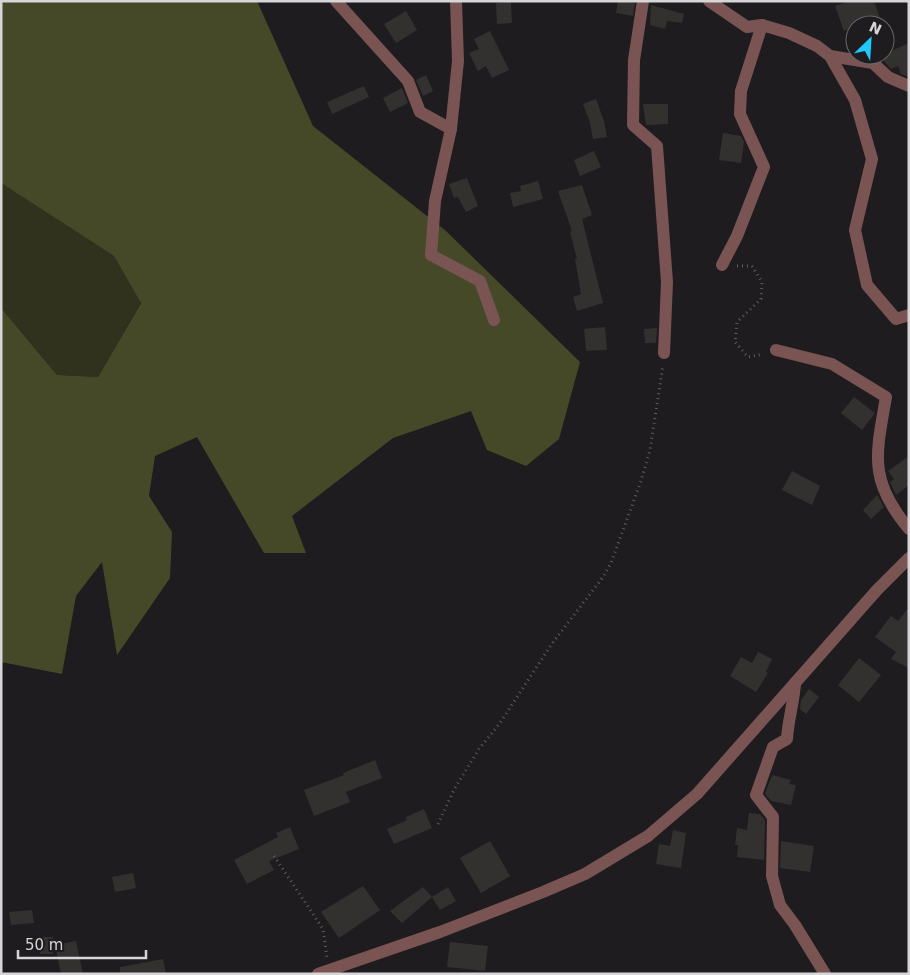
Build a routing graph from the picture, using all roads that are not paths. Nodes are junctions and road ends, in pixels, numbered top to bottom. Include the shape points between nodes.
1 (336, 1) edge
2 (456, 1) edge
3 (644, 1) edge
4 (709, 1) edge
5 (762, 25) junction
6 (830, 56) junction
7 (909, 86) edge
8 (451, 129) junction
9 (722, 265) road end
10 (909, 316) edge
11 (494, 320) dead end
12 (776, 350) road end
13 (664, 353) road end
14 (909, 529) edge
15 (909, 558) edge
16 (795, 682) junction
17 (323, 972) edge
18 (825, 974) edge

1 - 8 street via 408,81 420,112
2 - 8 street via 458,61
3 - 13 street via 634,60 633,125 657,146 667,282
4 - 5 street via 747,27
5 - 6 street via 789,33
5 - 9 street via 741,91 740,114 764,167
6 - 7 street via 874,62 888,77
6 - 10 street via 855,100 872,159 855,230 867,285 896,319
8 - 11 street via 435,201 431,255 480,281
12 - 14 street via 832,364 886,397 877,465 880,485
15 - 16 street
16 - 17 street via 697,794 648,836 585,874 542,892 440,932
16 - 18 street via 787,739 773,747 756,794 773,817 772,876 780,905

